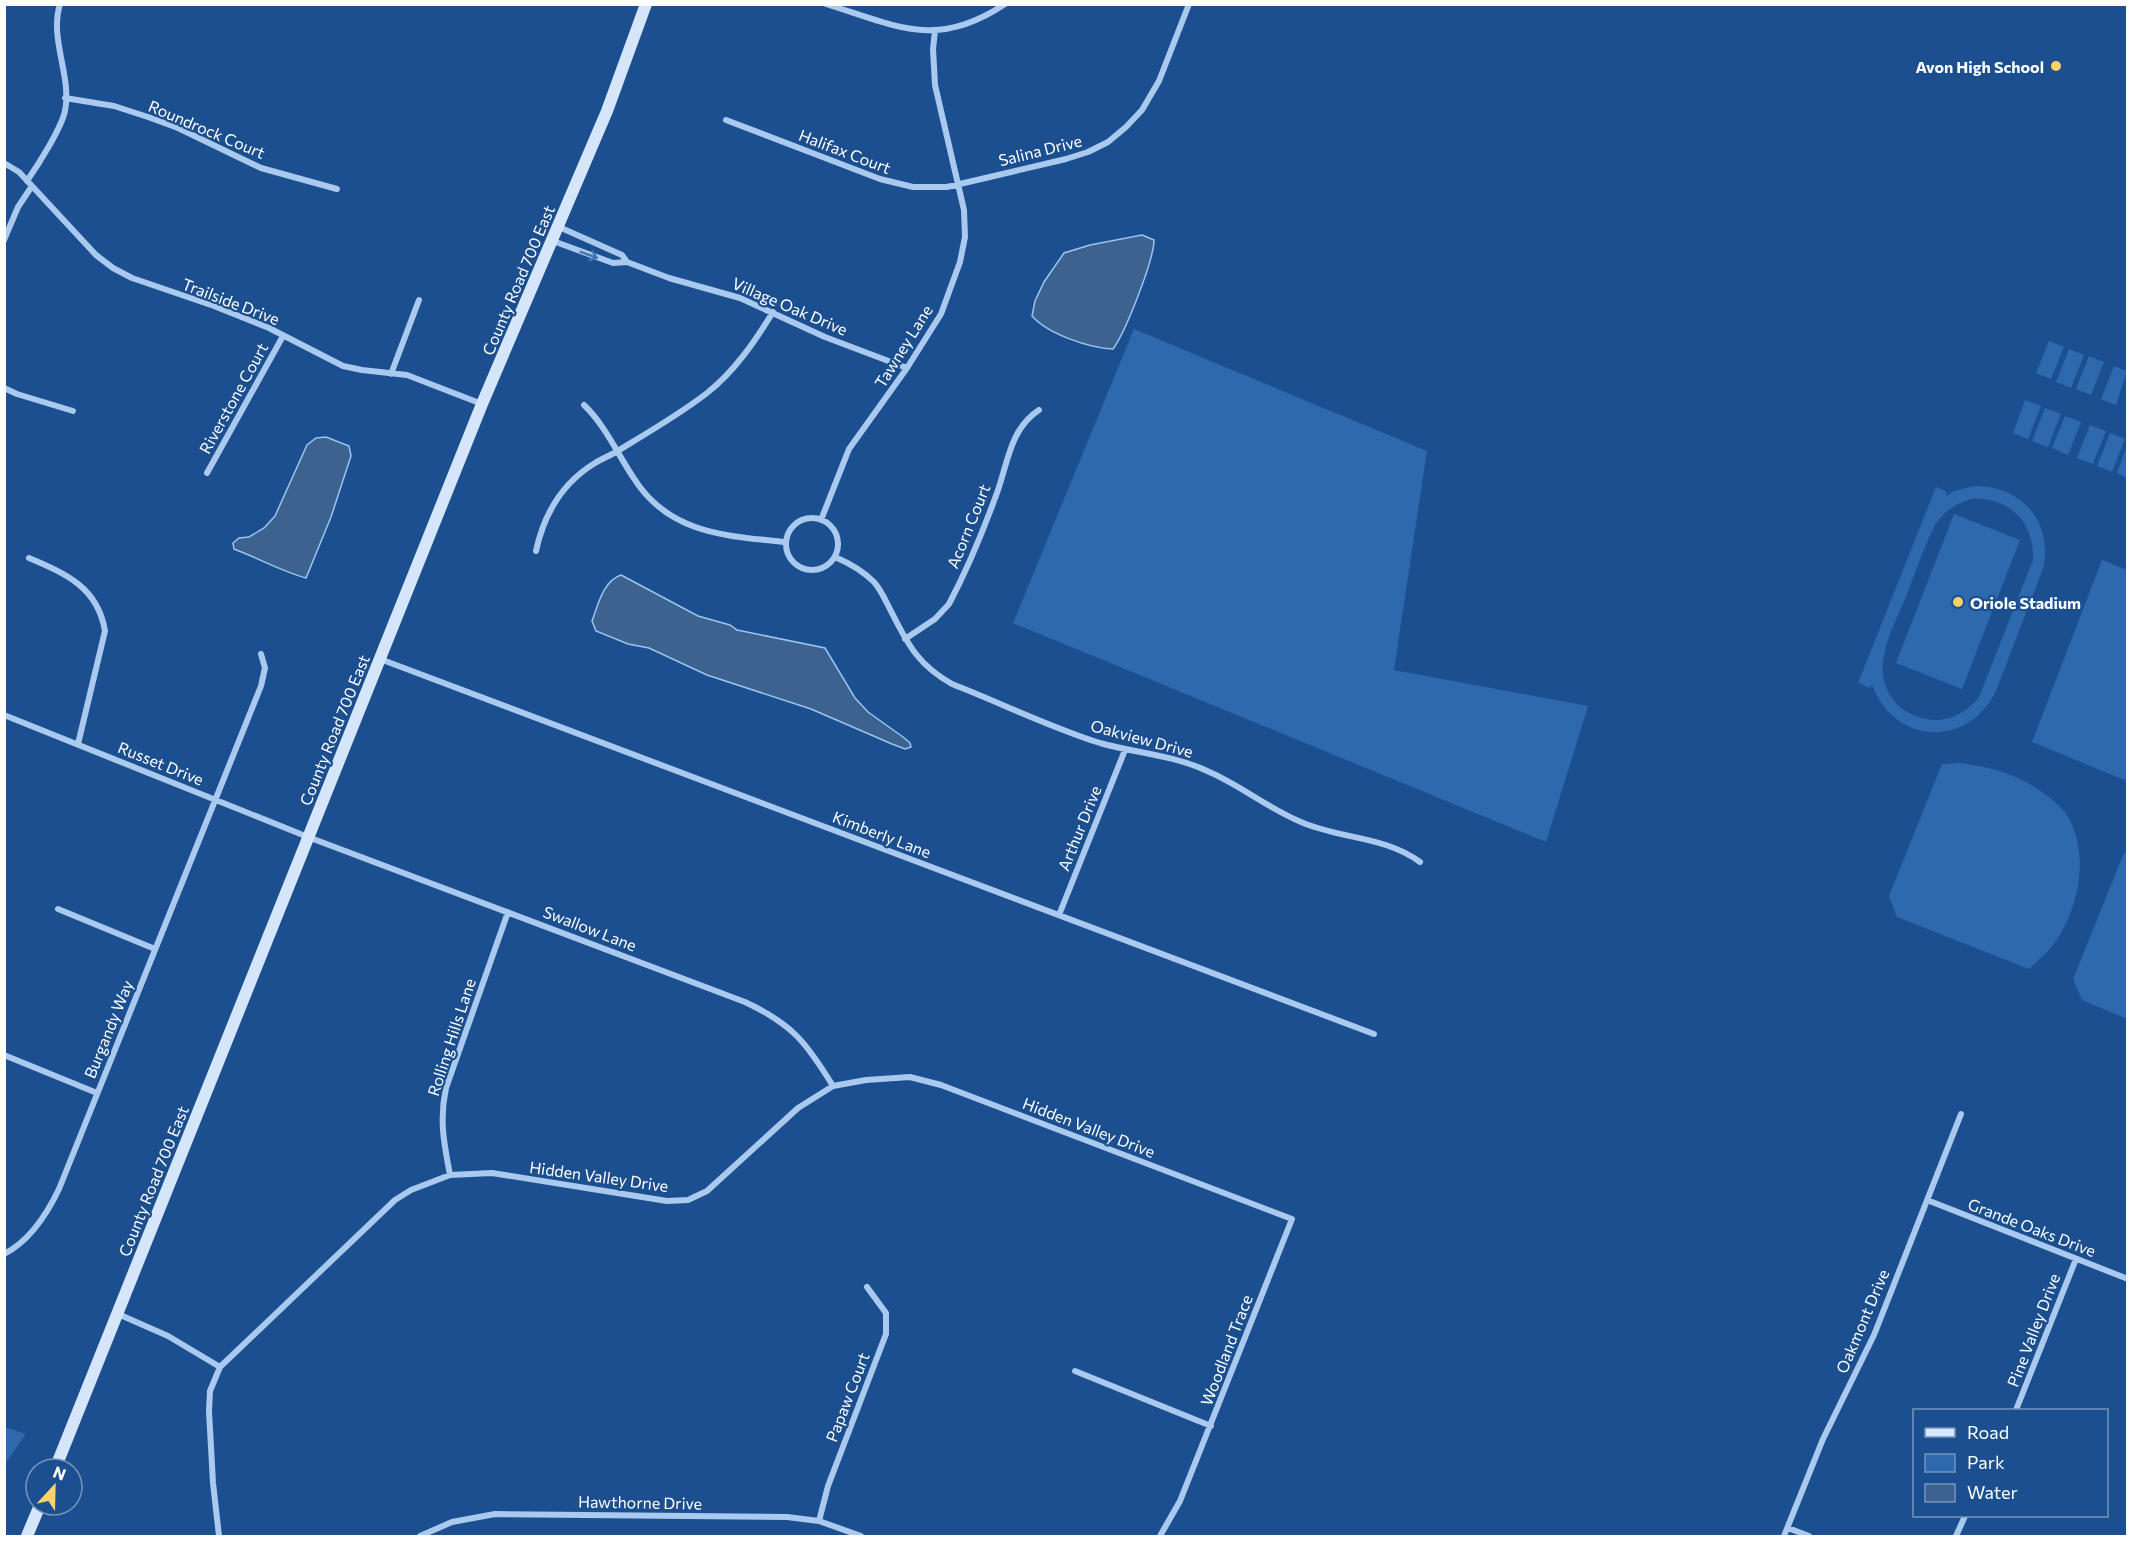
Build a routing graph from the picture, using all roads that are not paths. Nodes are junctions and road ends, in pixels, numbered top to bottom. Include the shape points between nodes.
1 (60, 4) edge
2 (646, 4) edge
3 (826, 4) edge
4 (1005, 4) edge
5 (1189, 4) edge
6 (935, 31) junction
7 (65, 98) junction
8 (726, 120) dead end
9 (4, 163) edge
10 (29, 184) junction
11 (958, 185) junction
12 (337, 189) dead end
13 (559, 227) junction
14 (4, 240) edge
15 (553, 241) junction
16 (627, 262) junction
17 (419, 300) dead end
18 (773, 312) junction
19 (283, 336) junction
20 (907, 368) junction
21 (391, 374) junction
22 (4, 388) edge
23 (482, 404) junction
24 (584, 405) dead end
25 (1039, 410) dead end
26 (73, 411) dead end
27 (617, 452) junction
28 (207, 473) dead end
29 (822, 520) junction
30 (786, 542) junction
31 (536, 551) dead end
32 (835, 556) junction
33 (29, 558) dead end
34 (905, 639) junction
35 (261, 654) dead end
36 (380, 659) junction
37 (4, 715) edge
38 (78, 744) junction
39 (1125, 750) junction
40 (216, 800) junction
41 (308, 837) junction
42 (1420, 862) dead end
43 (58, 909) dead end
44 (508, 912) junction
45 (1059, 915) junction
46 (155, 949) junction
47 (1374, 1034) dead end
48 (4, 1055) edge
49 (833, 1086) junction
50 (97, 1093) junction
51 (1961, 1114) dead end
52 (450, 1175) junction
53 (1244, 1200) joint
54 (1927, 1200) junction
55 (4, 1254) edge
56 (2076, 1259) junction
57 (2127, 1279) edge
58 (867, 1287) dead end
59 (118, 1314) junction
60 (220, 1367) junction
61 (1075, 1371) dead end
62 (2016, 1409) edge
63 (1211, 1426) junction
64 (60, 1457) edge
65 (35, 1517) edge
66 (1964, 1517) edge
67 (819, 1521) junction
68 (1788, 1528) junction
69 (27, 1536) edge
70 (219, 1536) edge
71 (420, 1536) edge
72 (861, 1536) edge
73 (1160, 1536) edge
74 (1784, 1536) edge
75 (1809, 1536) edge
76 (1956, 1536) edge

1 - 7 street via 56,28
2 - 13 main road, County Road 700 East
3 - 6 street via 900,28
4 - 6 street via 971,23
5 - 11 street, Salina Drive via 1154,91 1118,135 1077,156
6 - 11 street, Tawney Lane via 935,85
7 - 10 street via 65,112
7 - 12 street, Roundrock Court via 114,106 148,117 261,168
8 - 11 street, Halifax Court via 891,183 925,188
9 - 10 street, Trailside Drive
10 - 14 street
10 - 19 street, Trailside Drive via 113,268
11 - 20 street, Tawney Lane via 965,223 960,262 941,314
13 - 15 main road, County Road 700 East
13 - 16 street, Village Oak Drive via 622,255
15 -> 16 street, Village Oak Drive via 613,263
15 - 23 main road, County Road 700 East
16 - 18 street, Village Oak Drive
17 - 21 street
18 - 20 street, Village Oak Drive via 825,337
18 - 27 street via 724,379
19 - 21 street, Trailside Drive via 343,366
19 - 28 street, Riverstone Court
20 - 29 street, Tawney Lane via 849,449
21 - 23 street, Trailside Drive via 407,375
22 - 26 street
23 - 36 main road, County Road 700 East
24 - 27 street
25 - 34 street, Acorn Court via 1013,441 998,489 949,604 935,619
27 - 30 street via 644,493 669,515 724,535
27 - 31 street via 588,467 555,501 539,534
29 - 30 street via 798,522
29 - 32 street via 835,531
30 - 32 street via 791,559 805,569 822,568
32 - 34 street, Oakview Drive via 874,582
33 - 38 street via 83,587 102,615 105,631
34 - 39 street, Oakview Drive via 930,670 952,684
35 - 40 street, Burgandy Way via 265,668 261,686
36 - 41 main road, County Road 700 East
36 - 45 street, Kimberly Lane
37 - 38 street, Russet Drive
38 - 40 street, Russet Drive
39 - 42 street, Oakview Drive via 1163,756 1204,769 1302,823 1387,844
39 - 45 street, Arthur Drive
40 - 41 street, Russet Drive
40 - 46 street, Burgandy Way
41 - 44 street, Swallow Lane
41 - 59 main road, County Road 700 East
43 - 46 street
44 - 49 street, Swallow Lane via 762,1010 781,1021 809,1047
44 - 52 street, Rolling Hills Lane via 446,1088 442,1133
45 - 47 street, Kimberly Lane
46 - 50 street, Burgandy Way
48 - 50 street
49 - 52 street, Hidden Valley Drive via 798,1108 706,1191 688,1200 667,1201 492,1173
49 - 53 street, Hidden Valley Drive via 910,1077 941,1085
50 - 55 street, Burgandy Way via 49,1211
51 - 54 street, Oakmont Drive
52 - 60 street, Hidden Valley Drive via 395,1200
53 - 63 street, Woodland Trace via 1292,1219
54 - 56 street, Grande Oaks Drive
54 - 68 street, Oakmont Drive via 1874,1335 1823,1439
56 - 57 street, Grande Oaks Drive
56 - 62 street, Pine Valley Drive
58 - 67 street, Papaw Court via 886,1313 886,1334 828,1486
59 - 60 street via 168,1336
59 - 64 main road, County Road 700 East
60 - 70 street via 208,1411
61 - 63 street
63 - 73 street, Woodland Trace via 1180,1501
65 - 69 main road
66 - 76 street
67 - 71 street, Hawthorne Drive via 788,1517 495,1514 452,1522
67 - 72 street, Hawthorne Drive
68 - 74 street, Oakmont Drive
68 - 75 street

